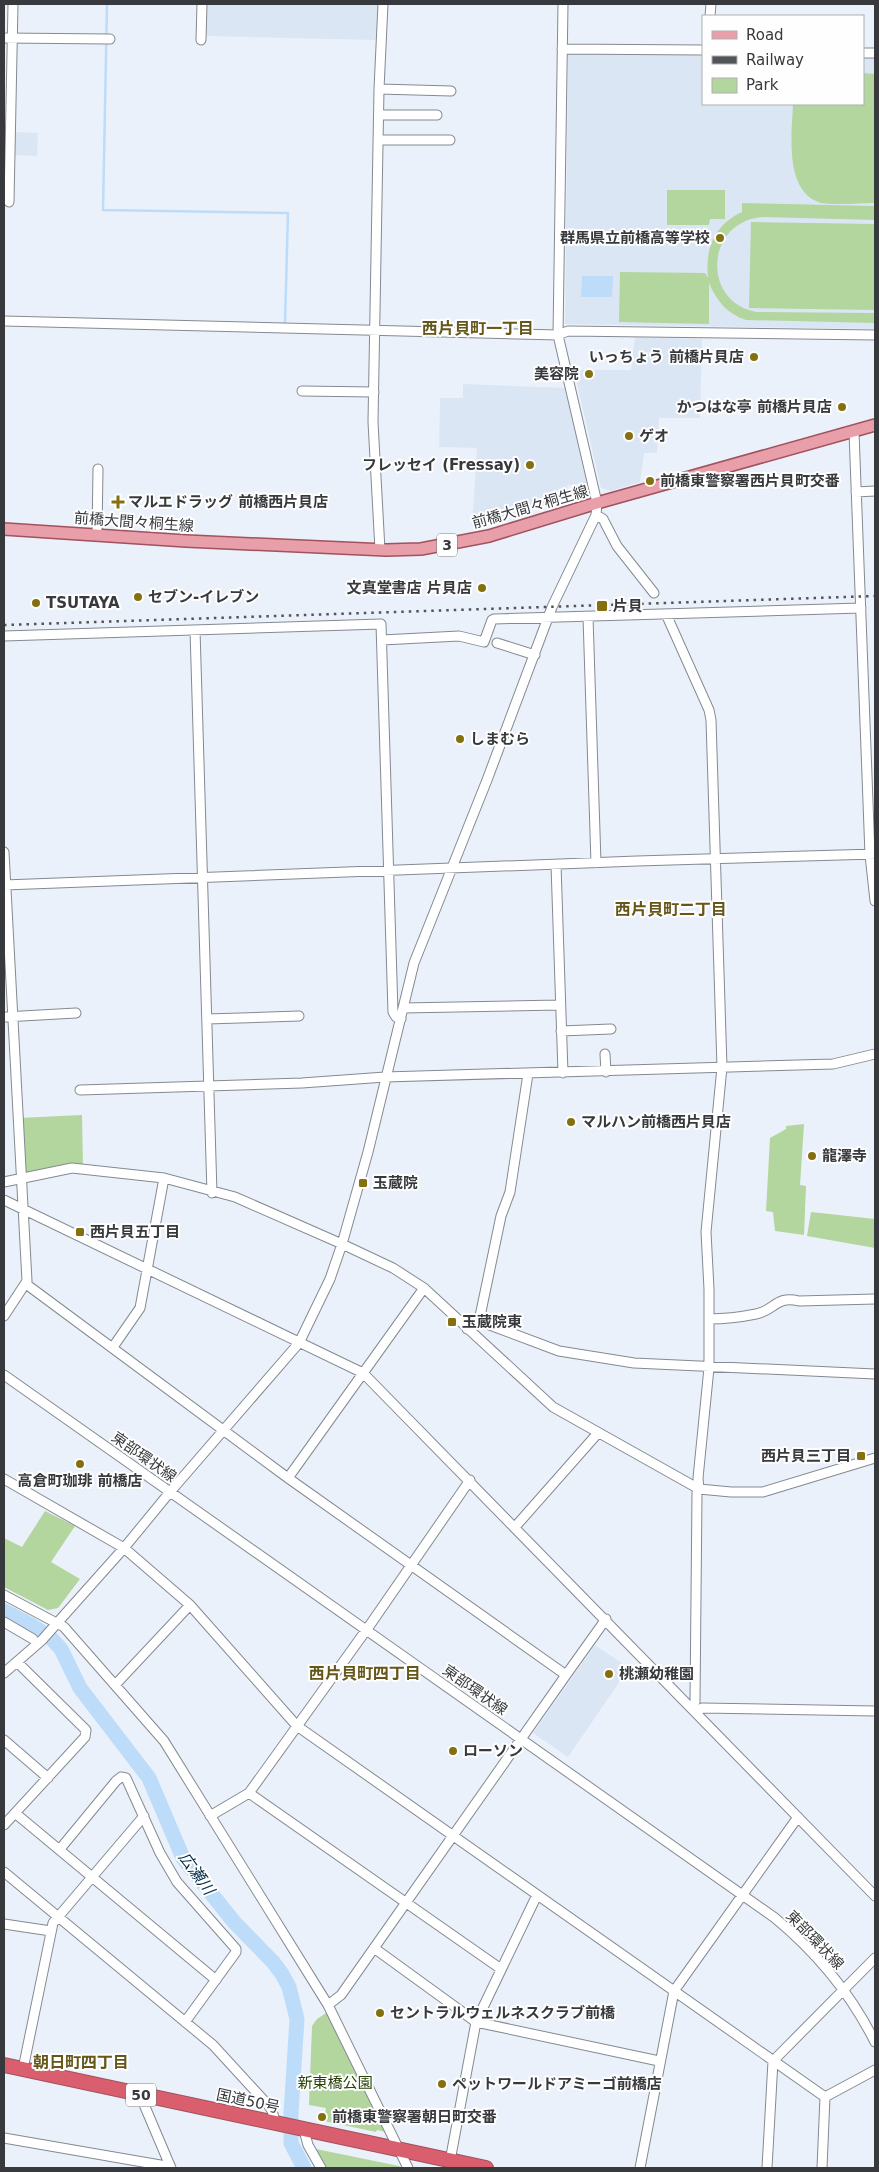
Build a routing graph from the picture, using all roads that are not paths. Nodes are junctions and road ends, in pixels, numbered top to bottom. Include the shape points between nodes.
1 (13, 4) edge
2 (202, 4) edge
3 (383, 4) edge
4 (563, 4) edge
5 (8, 38) edge
6 (110, 39) dead end
7 (201, 40) dead end
8 (562, 49) junction
9 (702, 50) edge
10 (379, 89) junction
11 (451, 91) dead end
12 (379, 115) junction
13 (437, 115) dead end
14 (378, 140) junction
15 (450, 140) dead end
16 (9, 202) dead end
17 (4, 321) edge
18 (375, 331) junction
19 (558, 334) junction
20 (875, 335) edge
21 (302, 391) dead end
22 (374, 392) junction
23 (875, 425) edge
24 (854, 432) junction
25 (98, 469) dead end
26 (875, 491) edge
27 (856, 492) junction
28 (597, 503) junction
29 (596, 515) junction
30 (4, 530) edge
31 (97, 534) junction
32 (380, 550) junction
33 (654, 593) dead end
34 (861, 608) junction
35 (666, 614) junction
36 (588, 617) junction
37 (549, 618) junction
38 (195, 630) junction
39 (4, 636) edge
40 (382, 640) junction
41 (497, 643) dead end
42 (535, 655) junction
43 (4, 852) edge
44 (872, 855) edge
45 (716, 860) junction
46 (596, 863) junction
47 (556, 864) junction
48 (451, 869) junction
49 (389, 870) junction
50 (202, 877) junction
51 (4, 885) edge
52 (875, 901) edge
53 (559, 1005) junction
54 (402, 1008) junction
55 (76, 1014) dead end
56 (8, 1016) edge
57 (300, 1016) dead end
58 (207, 1019) junction
59 (401, 1020) junction
60 (611, 1029) dead end
61 (561, 1031) junction
62 (605, 1054) dead end
63 (875, 1054) edge
64 (722, 1067) junction
65 (606, 1072) junction
66 (563, 1073) junction
67 (528, 1074) junction
68 (385, 1077) junction
69 (209, 1086) junction
70 (80, 1090) dead end
71 (164, 1178) junction
72 (22, 1179) junction
73 (4, 1182) edge
74 (212, 1193) junction
75 (4, 1200) edge
76 (23, 1208) junction
77 (342, 1244) junction
78 (148, 1268) junction
79 (26, 1284) junction
80 (424, 1288) junction
81 (875, 1299) edge
82 (4, 1316) edge
83 (709, 1319) junction
84 (480, 1321) junction
85 (467, 1329) junction
86 (299, 1343) junction
87 (112, 1347) junction
88 (709, 1368) junction
89 (364, 1373) junction
90 (875, 1374) edge
91 (4, 1375) edge
92 (223, 1431) junction
93 (598, 1433) junction
94 (875, 1458) edge
95 (288, 1478) junction
96 (4, 1479) edge
97 (470, 1480) junction
98 (699, 1489) junction
99 (170, 1492) junction
100 (516, 1527) junction
101 (124, 1548) junction
102 (412, 1565) junction
103 (4, 1595) edge
104 (190, 1605) junction
105 (606, 1619) junction
106 (4, 1622) edge
107 (54, 1626) junction
108 (366, 1630) junction
109 (38, 1639) junction
110 (17, 1662) junction
111 (4, 1673) edge
112 (566, 1675) junction
113 (116, 1684) junction
114 (694, 1710) junction
115 (875, 1711) edge
116 (297, 1726) junction
117 (4, 1740) edge
118 (522, 1740) junction
119 (48, 1778) junction
120 (249, 1793) junction
121 (15, 1813) junction
122 (144, 1816) junction
123 (210, 1816) junction
124 (798, 1816) junction
125 (4, 1825) edge
126 (453, 1835) junction
127 (60, 1850) junction
128 (4, 1872) edge
129 (92, 1877) junction
130 (537, 1895) junction
131 (741, 1895) junction
132 (875, 1896) edge
133 (405, 1903) junction
134 (58, 1917) junction
135 (4, 1924) edge
136 (51, 1931) junction
137 (374, 1948) junction
138 (875, 1958) edge
139 (501, 1969) junction
140 (216, 1980) junction
141 (843, 1990) junction
142 (674, 1991) junction
143 (328, 2005) junction
144 (185, 2022) junction
145 (476, 2022) junction
146 (875, 2042) edge
147 (773, 2061) junction
148 (659, 2062) junction
149 (4, 2065) edge
150 (23, 2069) junction
151 (875, 2070) edge
152 (140, 2095) junction
153 (825, 2097) junction
154 (277, 2124) junction
155 (303, 2130) junction
156 (4, 2138) edge
157 (400, 2150) junction
158 (450, 2161) junction
159 (171, 2167) edge
160 (321, 2168) edge
161 (408, 2168) edge
162 (486, 2168) edge
163 (640, 2168) edge
164 (767, 2168) edge
165 (822, 2168) edge

1 - 5 street
2 - 7 street
3 - 10 street
4 - 8 street
5 - 6 street
5 - 16 street
8 - 9 street
8 - 19 street
10 - 11 street
10 - 12 street
12 - 13 street
12 - 14 street
14 - 15 street
14 - 18 street
17 - 18 street
18 - 19 street
18 - 22 street
19 - 20 street
19 - 28 street
21 - 22 street
22 - 32 street via 373,451
23 - 24 main road, 前橋大間々桐生線 / 3
24 - 27 street
24 - 28 main road, 前橋大間々桐生線 / 3
25 - 31 street
26 - 27 street
27 - 34 street
28 - 29 street
28 - 32 main road, 前橋大間々桐生線 / 3 via 458,544 420,550
29 - 33 street via 603,519 617,546
29 - 37 street
30 - 31 main road, 前橋大間々桐生線 / 3
31 - 32 main road, 前橋大間々桐生線 / 3
34 - 35 street
34 - 44 street
35 - 36 street
35 - 45 street via 710,716
36 - 37 street
36 - 46 street
37 - 40 street via 492,620 484,642 459,636
37 - 42 street
38 - 39 street
38 - 40 street via 379,624 382,625
38 - 50 street
40 - 49 street
41 - 42 street
42 - 48 street
43 - 51 street
44 - 45 street
44 - 52 street
45 - 46 street
45 - 64 street
46 - 47 street
47 - 48 street
47 - 53 street
48 - 49 street
48 - 54 street via 414,963
49 - 50 street
49 - 59 street via 393,1012
50 - 51 street
50 - 58 street
51 - 56 street
53 - 54 street
53 - 61 street
54 - 59 street
55 - 56 street
56 - 72 street
57 - 58 street
58 - 69 street
59 - 68 street
60 - 61 street
61 - 66 street
62 - 65 street
63 - 64 street via 833,1064
64 - 65 street
64 - 83 street via 706,1232
65 - 66 street
66 - 67 street
67 - 68 street
67 - 84 street via 510,1192 501,1216
68 - 69 street
68 - 77 street
69 - 70 street
69 - 74 street
71 - 72 street via 72,1168
71 - 74 street
71 - 78 street
72 - 73 street
72 - 76 street
74 - 77 street via 235,1198
75 - 76 street
76 - 78 street
76 - 79 street
77 - 80 street via 393,1268
77 - 86 street via 330,1279
78 - 86 street
78 - 87 street via 139,1312
79 - 82 street
79 - 87 street
80 - 85 street
80 - 89 street
81 - 83 street via 791,1299 778,1302 758,1314
83 - 88 street
84 - 85 street via 470,1323
84 - 88 street via 574,1355
85 - 93 street via 553,1407
86 - 89 street
86 - 92 street
87 - 92 street
88 - 90 street
88 - 98 street
89 - 95 street
89 - 97 street
91 - 99 street, 東部環状線
92 - 95 street
92 - 99 street
93 - 98 street
93 - 100 street
94 - 98 street via 763,1492
95 - 102 street
96 - 101 street
97 - 100 street
97 - 102 street
98 - 114 street
99 - 101 street
99 - 108 street, 東部環状線
100 - 105 street
101 - 104 street
101 - 107 street
102 - 108 street
102 - 112 street
103 - 107 street
104 - 113 street
104 - 116 street
105 - 112 street
105 - 114 street
106 - 109 street
107 - 109 street
107 - 113 street via 64,1627
108 - 116 street
108 - 118 street, 東部環状線
109 - 110 street
110 - 111 street
110 - 119 street via 86,1730 85,1737
112 - 118 street
113 - 123 street via 164,1741
114 - 115 street
114 - 124 street
116 - 120 street
116 - 126 street
117 - 119 street
118 - 126 street
118 - 131 street, 東部環状線
119 - 121 street
120 - 123 street
120 - 133 street
121 - 125 street
121 - 127 street
122 - 127 street via 126,1778 121,1777
122 - 129 street
122 - 140 street via 177,1882 236,1949
123 - 143 street
124 - 131 street
124 - 132 street
126 - 130 street
126 - 133 street
127 - 129 street
128 - 134 street
129 - 134 street
129 - 140 street
130 - 139 street
130 - 142 street
131 - 141 street, 東部環状線 via 788,1929
131 - 142 street
133 - 137 street
133 - 139 street
134 - 136 street
134 - 144 street
135 - 136 street
136 - 150 street
137 - 143 street via 341,1995
137 - 145 street
138 - 141 street
139 - 145 street
140 - 144 street
141 - 146 street, 東部環状線
141 - 147 street
142 - 147 street
142 - 148 street
143 - 157 street
144 - 154 street via 226,2058 269,2106
145 - 148 street
145 - 158 street
147 - 153 street
147 - 164 street
148 - 163 street
149 - 150 highway, 国道50号 / 50
150 - 152 highway, 国道50号 / 50
151 - 153 street
152 - 154 highway, 国道50号 / 50
152 - 159 street
153 - 165 street
154 - 155 highway, 国道50号 / 50
155 - 157 highway, 国道50号 / 50
155 - 160 street
156 - 159 street
157 - 158 highway, 国道50号 / 50
157 - 161 street
158 - 162 highway, 国道50号 / 50

